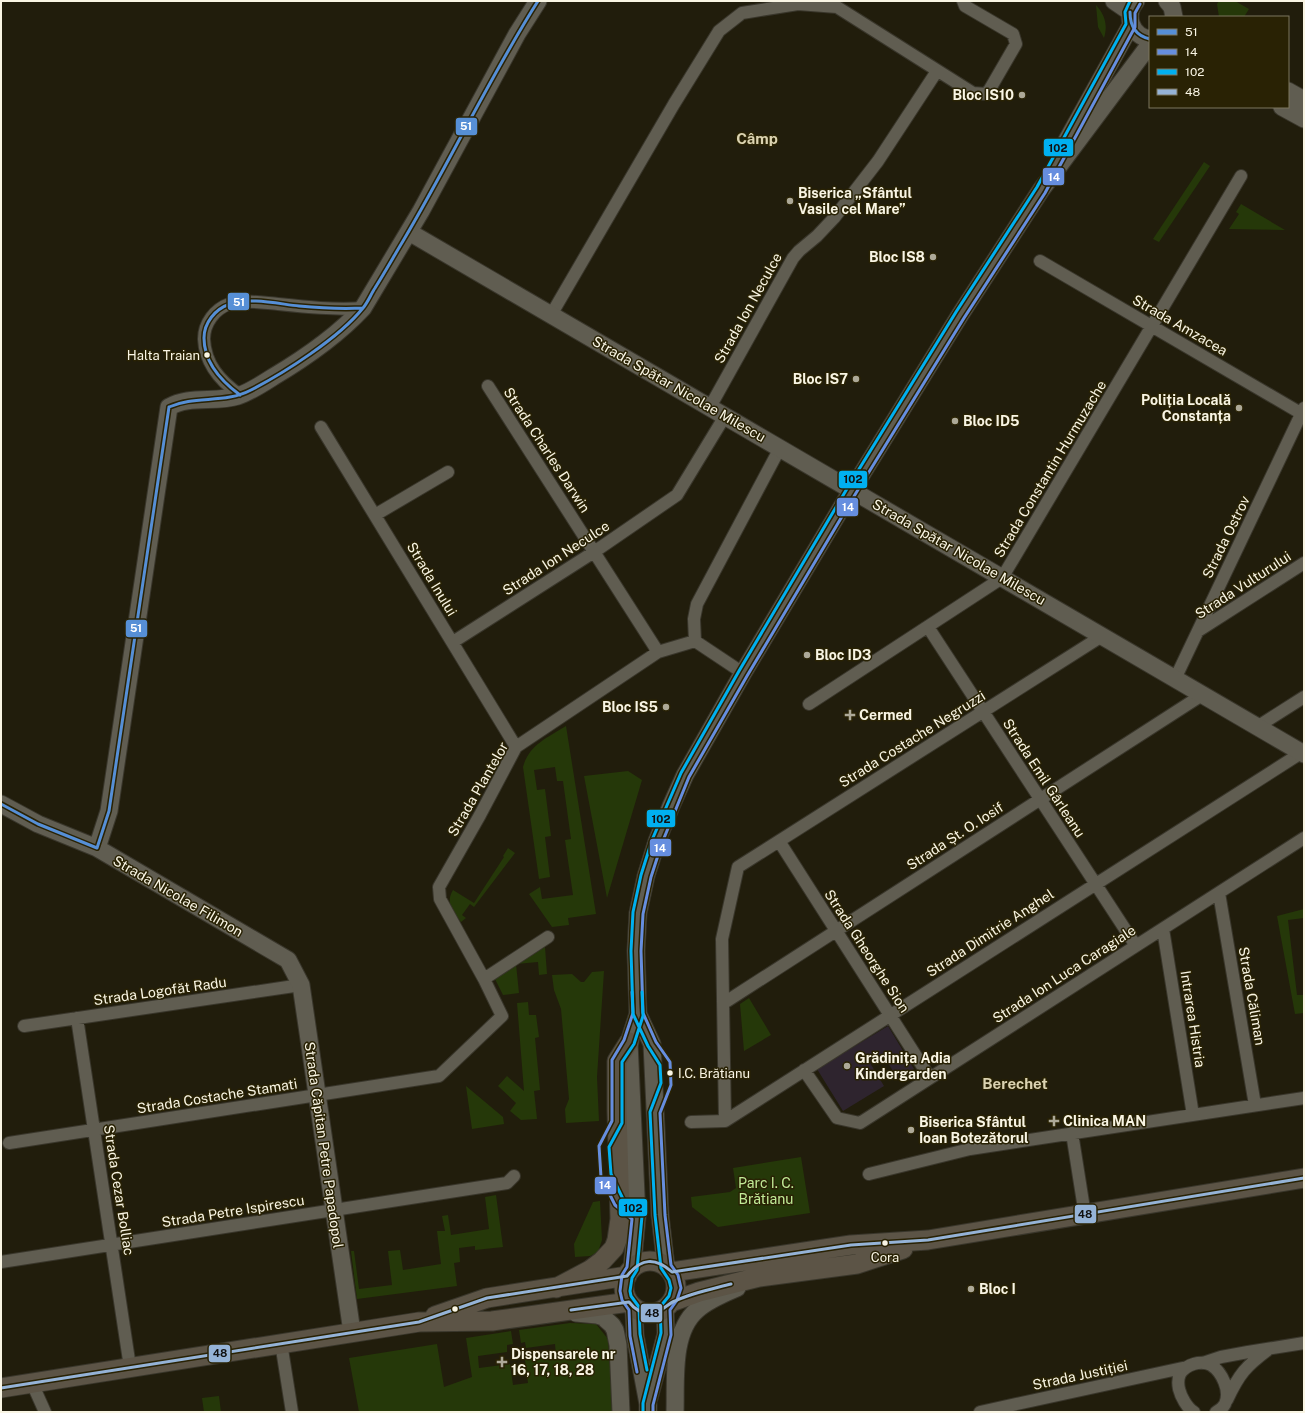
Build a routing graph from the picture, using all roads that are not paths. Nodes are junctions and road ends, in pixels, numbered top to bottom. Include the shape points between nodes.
1 (538, 1) edge
2 (963, 1) edge
3 (1114, 1) edge
4 (1132, 13) edge
5 (1149, 38) edge
6 (1149, 45) edge
7 (937, 70) junction
8 (1289, 91) edge
9 (1304, 100) edge
10 (1284, 108) edge
11 (1304, 119) edge
12 (1242, 176) dead end
13 (1041, 190) junction
14 (409, 232) junction
15 (1040, 261) dead end
16 (363, 308) junction
17 (551, 315) junction
18 (1152, 326) junction
19 (488, 386) dead end
20 (240, 395) junction
21 (710, 407) junction
22 (1303, 412) edge
23 (725, 416) junction
24 (321, 427) dead end
25 (780, 448) junction
26 (448, 472) dead end
27 (852, 490) junction
28 (375, 515) junction
29 (594, 552) junction
30 (1304, 563) edge
31 (1002, 578) junction
32 (928, 626) junction
33 (1198, 631) junction
34 (1102, 636) junction
35 (694, 641) junction
36 (453, 642) junction
37 (658, 652) junction
38 (742, 674) junction
39 (1175, 679) junction
40 (1202, 695) junction
41 (1304, 697) edge
42 (809, 704) dead end
43 (983, 712) junction
44 (1256, 727) junction
45 (516, 747) junction
46 (1302, 754) edge
47 (1040, 799) junction
48 (1, 804) edge
49 (1304, 838) edge
50 (779, 841) junction
51 (97, 848) junction
52 (1095, 884) junction
53 (1219, 893) junction
54 (1163, 929) junction
55 (836, 930) junction
56 (548, 936) dead end
57 (1136, 946) junction
58 (288, 960) joint
59 (484, 979) junction
60 (301, 985) junction
61 (724, 1002) junction
62 (638, 1014) junction
63 (890, 1015) junction
64 (77, 1018) junction
65 (24, 1026) dead end
66 (629, 1042) junction
67 (450, 1066) joint
68 (804, 1070) junction
69 (930, 1078) junction
70 (317, 1095) junction
71 (1304, 1098) edge
72 (1255, 1105) junction
73 (1193, 1115) junction
74 (725, 1121) junction
75 (691, 1122) dead end
76 (94, 1130) junction
77 (1072, 1133) junction
78 (9, 1143) dead end
79 (869, 1174) dead end
80 (514, 1176) dead end
81 (1299, 1180) edge
82 (334, 1210) junction
83 (1085, 1215) junction
84 (928, 1240) junction
85 (112, 1245) junction
86 (1, 1262) edge
87 (669, 1269) junction
88 (629, 1273) junction
89 (759, 1277) junction
90 (556, 1288) junction
91 (631, 1305) junction
92 (668, 1305) junction
93 (561, 1311) junction
94 (419, 1322) junction
95 (352, 1332) junction
96 (635, 1335) junction
97 (281, 1343) junction
98 (1304, 1343) edge
99 (1269, 1349) junction
100 (660, 1358) junction
101 (1203, 1362) junction
102 (130, 1367) junction
103 (1187, 1367) junction
104 (620, 1381) junction
105 (32, 1383) junction
106 (1, 1388) edge
107 (1225, 1403) junction
108 (648, 1408) edge
109 (45, 1412) edge
110 (292, 1412) edge
111 (621, 1412) edge
112 (670, 1412) edge
113 (675, 1412) edge
114 (980, 1412) edge
115 (1194, 1412) edge
116 (1216, 1412) edge

1 - 14 street via 517,34
2 - 7 street via 965,6 1013,34 1016,44 986,94 973,93
3 - 4 street
4 - 5 street via 1137,34
4 - 13 street
6 - 13 street
7 - 17 street via 837,7 798,4 742,13 720,31 674,104
7 - 21 street, Strada Ion Neculce via 878,161 834,218 793,258
8 - 9 street
10 - 11 street
12 - 18 street, Strada Constantin Hurmuzache
13 - 27 street via 956,321
14 - 16 street
14 - 17 street, Strada Spătar Nicolae Milescu
15 - 18 street, Strada Amzacea
16 - 20 street via 325,342 285,370
16 - 20 street via 340,310 252,302 230,304 217,311 208,322 204,337 205,353 213,371
17 - 21 street, Strada Spătar Nicolae Milescu
18 - 22 street, Strada Amzacea
18 - 31 street, Strada Constantin Hurmuzache
19 - 29 street, Strada Charles Darwin
20 - 51 street via 176,402 169,407 109,810
21 - 23 street, Strada Spătar Nicolae Milescu
22 - 33 street, Strada Ostrov
23 - 25 street, Strada Spătar Nicolae Milescu
23 - 29 street, Strada Ion Neculce via 677,495
24 - 28 street, Strada Inului
25 - 27 street, Strada Spătar Nicolae Milescu
25 - 35 street via 697,604
26 - 28 street
27 - 31 street, Strada Spătar Nicolae Milescu
27 - 38 street
28 - 36 street, Strada Inului
29 - 36 street, Strada Ion Neculce
29 - 37 street, Strada Charles Darwin
30 - 33 street, Strada Vulturului
31 - 32 street, Strada Constantin Hurmuzache
31 - 34 street, Strada Spătar Nicolae Milescu
32 - 42 street, Strada Constantin Hurmuzache
32 - 43 street, Strada Emil Gârleanu
33 - 39 street, Strada Ostrov
34 - 39 street, Strada Spătar Nicolae Milescu
34 - 43 street, Strada Costache Negruzzi
35 - 37 street, Strada Plantelor
35 - 38 street
36 - 45 street, Strada Inului
37 - 45 street, Strada Plantelor
38 - 62 street via 685,775 650,862 638,913
39 - 40 street, Strada Spătar Nicolae Milescu
40 - 44 street, Strada Spătar Nicolae Milescu
40 - 47 street, Strada Șt. O. Iosif
41 - 44 street
43 - 47 street, Strada Emil Gârleanu
43 - 50 street, Strada Costache Negruzzi
44 - 46 street, Strada Spătar Nicolae Milescu
45 - 59 street, Strada Plantelor via 439,887 440,899
46 - 52 street, Strada Dimitrie Anghel
47 - 52 street, Strada Emil Gârleanu
47 - 55 street, Strada Șt. O. Iosif
48 - 51 street, Strada Nicolae Filimon via 29,820
49 - 53 street, Strada Ion Luca Caragiale
50 - 55 street, Strada Gheorghe Sion
50 - 61 street, Strada Costache Negruzzi via 738,867 722,939
51 - 58 street, Strada Nicolae Filimon
52 - 57 street, Strada Emil Gârleanu
52 - 63 street, Strada Dimitrie Anghel
53 - 54 street, Strada Ion Luca Caragiale
53 - 72 street, Strada Căliman
54 - 57 street, Strada Ion Luca Caragiale
54 - 73 street, Intrarea Histria
55 - 61 street, Strada Șt. O. Iosif
55 - 63 street, Strada Gheorghe Sion
56 - 59 street
57 - 69 street, Strada Ion Luca Caragiale
58 - 60 street, Strada Căpitan Petre Papadopol
59 - 67 street, Strada Plantelor via 502,1016
60 - 64 street, Strada Logofăt Radu
60 - 70 street, Strada Căpitan Petre Papadopol
61 - 74 street
62 - 66 street
62 - 87 street via 652,1044 660,1215
63 - 68 street, Strada Dimitrie Anghel
63 - 69 street, Strada Gheorghe Sion
64 - 65 street, Strada Logofăt Radu
64 - 76 street, Strada Cezar Bolliac
66 - 88 street via 637,1217
66 - 90 main road via 617,1061 620,1219 617,1240 614,1248 602,1262
67 - 70 street, Strada Costache Stamati via 439,1076
68 - 69 street, Strada Ion Luca Caragiale via 837,1118 860,1123
68 - 74 street, Strada Dimitrie Anghel
70 - 76 street, Strada Costache Stamati
70 - 82 street, Strada Căpitan Petre Papadopol
71 - 72 street
72 - 73 street
73 - 77 street
74 - 75 street
76 - 78 street, Strada Costache Stamati
76 - 85 street, Strada Cezar Bolliac
77 - 79 street via 970,1149
77 - 83 street
80 - 82 street, Strada Petre Ispirescu via 507,1183
81 - 83 main road
82 - 85 street, Strada Petre Ispirescu
82 - 95 street, Strada Căpitan Petre Papadopol
83 - 84 main road
84 - 87 main road via 851,1245
84 - 89 main road via 857,1264
85 - 86 street, Strada Petre Ispirescu
85 - 102 street, Strada Cezar Bolliac
87 - 88 main road via 658,1262 649,1261 640,1263
87 - 92 main road via 676,1287 675,1295
88 - 90 main road
88 - 91 main road via 625,1292
89 - 92 main road via 699,1292
89 - 113 street via 707,1302 686,1322 678,1350
90 - 94 main road via 487,1298
91 - 92 main road via 642,1312 650,1313 658,1312
91 - 93 main road
91 - 96 street
92 - 100 street via 666,1334
93 - 94 main road via 492,1321
93 - 104 street via 597,1315 612,1325 617,1336
94 - 95 main road
95 - 97 main road
96 - 104 street
96 - 108 street
97 - 102 main road
97 - 110 street
98 - 99 street
99 - 101 street
99 - 107 street via 1249,1364 1240,1375
100 - 108 street
100 - 112 street
101 - 103 street, Strada Justiției
101 - 107 street via 1216,1370 1221,1377 1226,1390
102 - 105 main road
103 - 114 street, Strada Justiției
103 - 115 street via 1180,1374 1178,1383 1184,1402
104 - 111 street
105 - 106 main road
105 - 109 street
107 - 116 street

